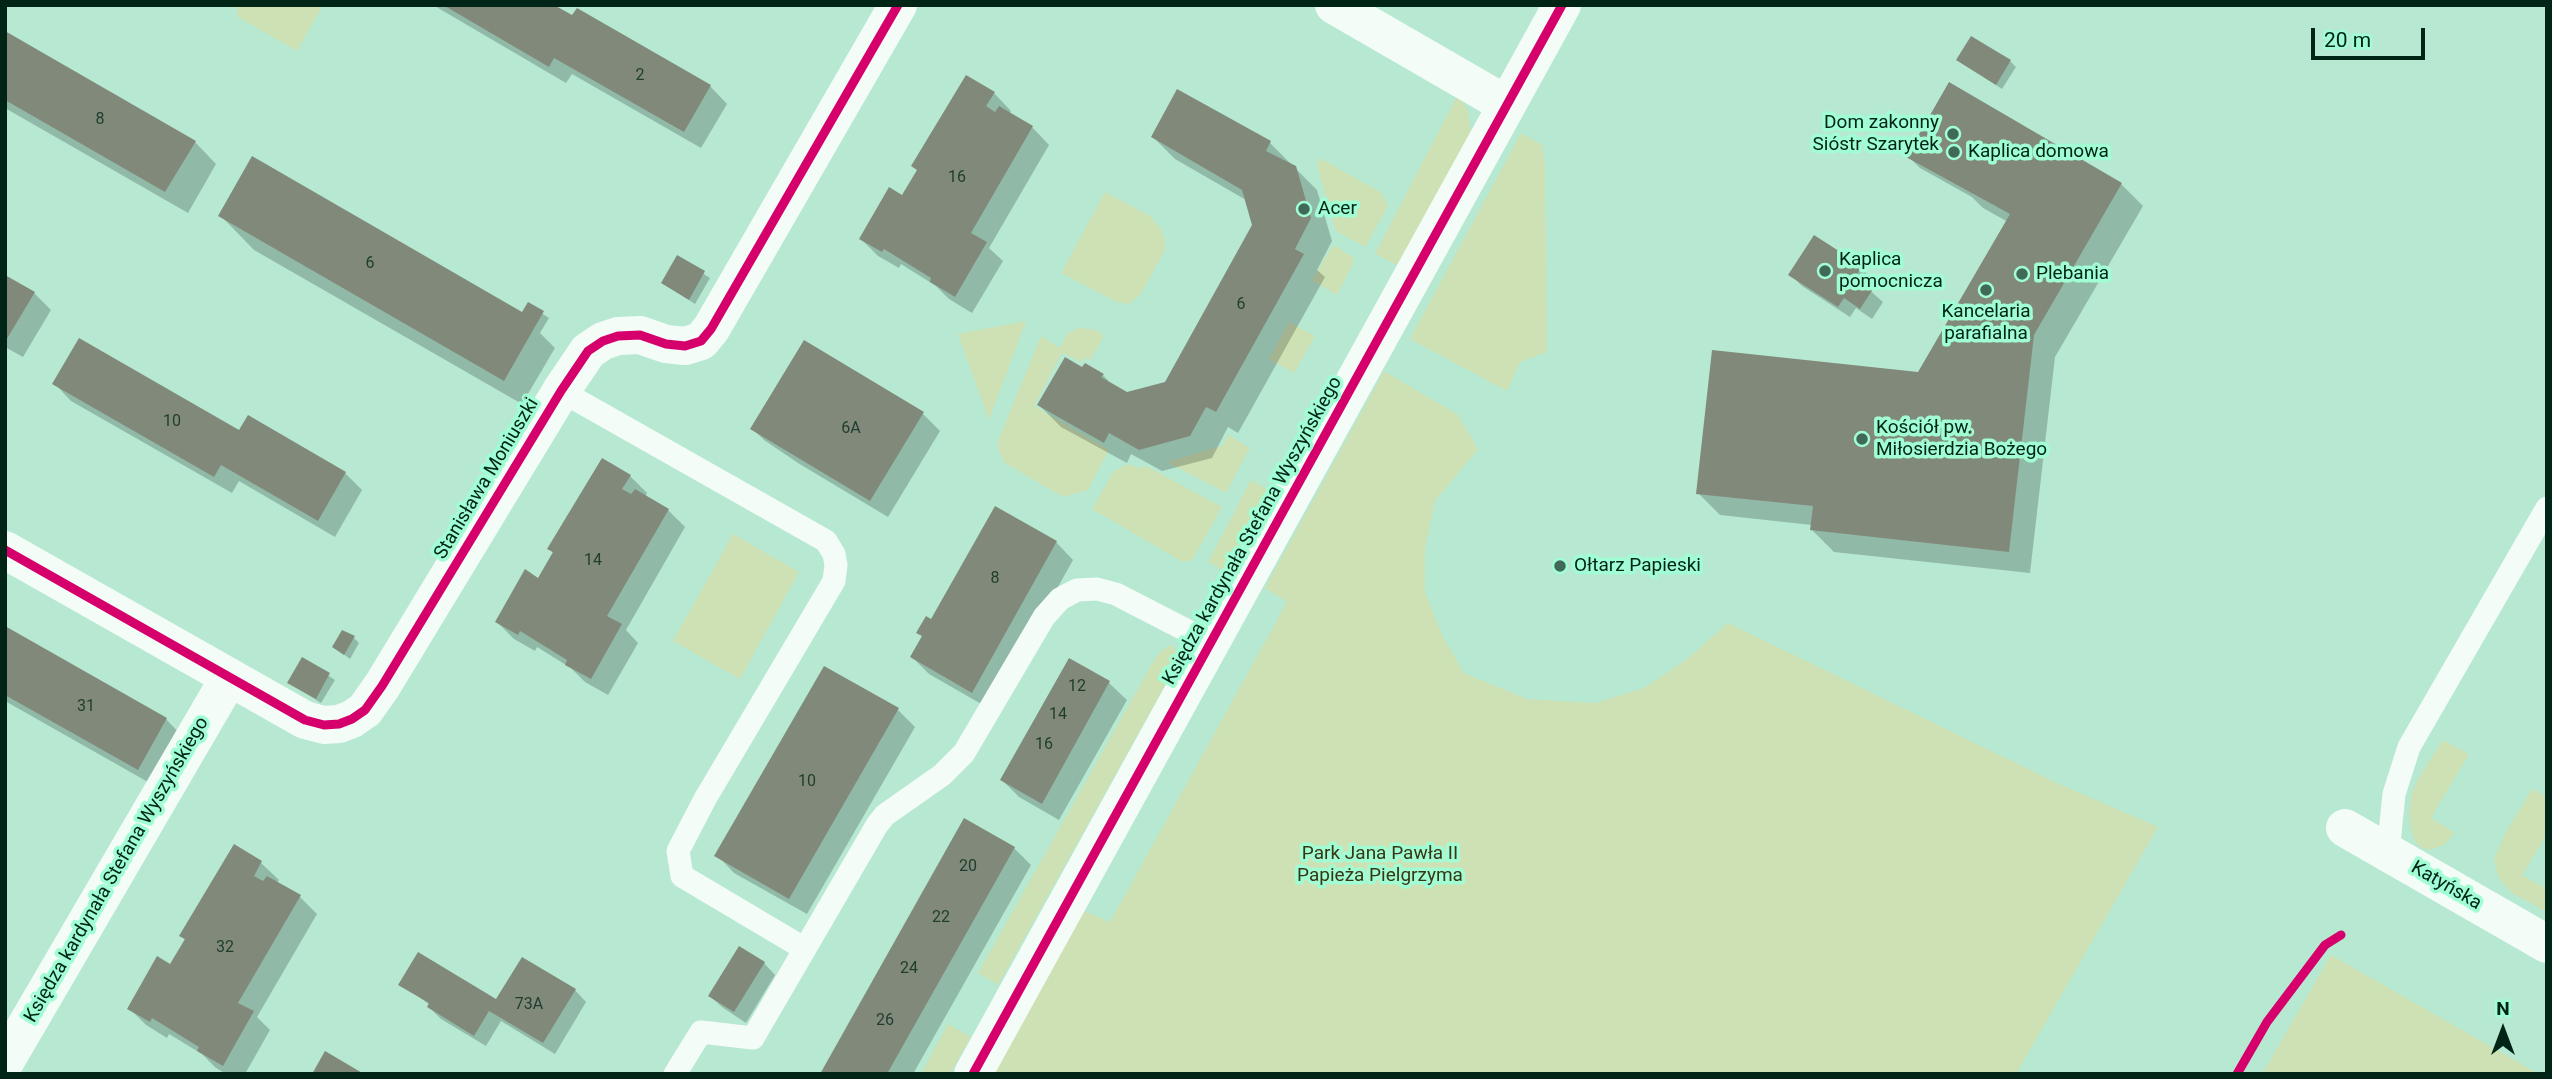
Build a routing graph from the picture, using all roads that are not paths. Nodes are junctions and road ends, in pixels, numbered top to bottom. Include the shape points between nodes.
1 (898, 5) edge
2 (1334, 5) edge
3 (1562, 5) edge
4 (1507, 105) junction
5 (561, 391) junction
6 (2547, 508) edge
7 (5, 550) edge
8 (1211, 643) junction
9 (229, 677) junction
10 (2345, 828) dead end
11 (2389, 853) junction
12 (2547, 944) edge
13 (805, 949) junction
14 (5, 1062) edge
15 (675, 1074) edge
16 (973, 1074) edge

1 - 5 street, Stanisława Moniuszki via 711,330 701,341 685,346 640,335 603,341 588,351
2 - 4 street
3 - 4 street, Księdza kardynała Stefana Wyszyńskiego
4 - 8 street, Księdza kardynała Stefana Wyszyńskiego
5 - 9 street, Stanisława Moniuszki via 365,710 340,724 309,722
5 - 13 lane via 827,541 834,554 834,581 678,851 682,876
6 - 11 lane via 2409,747 2394,794
7 - 9 street, Stanisława Moniuszki
8 - 13 lane via 1116,594 1077,590 1060,599 1044,618 964,753 942,775 885,815
8 - 16 street, Księdza kardynała Stefana Wyszyńskiego
9 - 14 street, Księdza kardynała Stefana Wyszyńskiego
10 - 11 street, Katyńska
11 - 12 street, Katyńska
13 - 15 lane via 753,1038 701,1032

